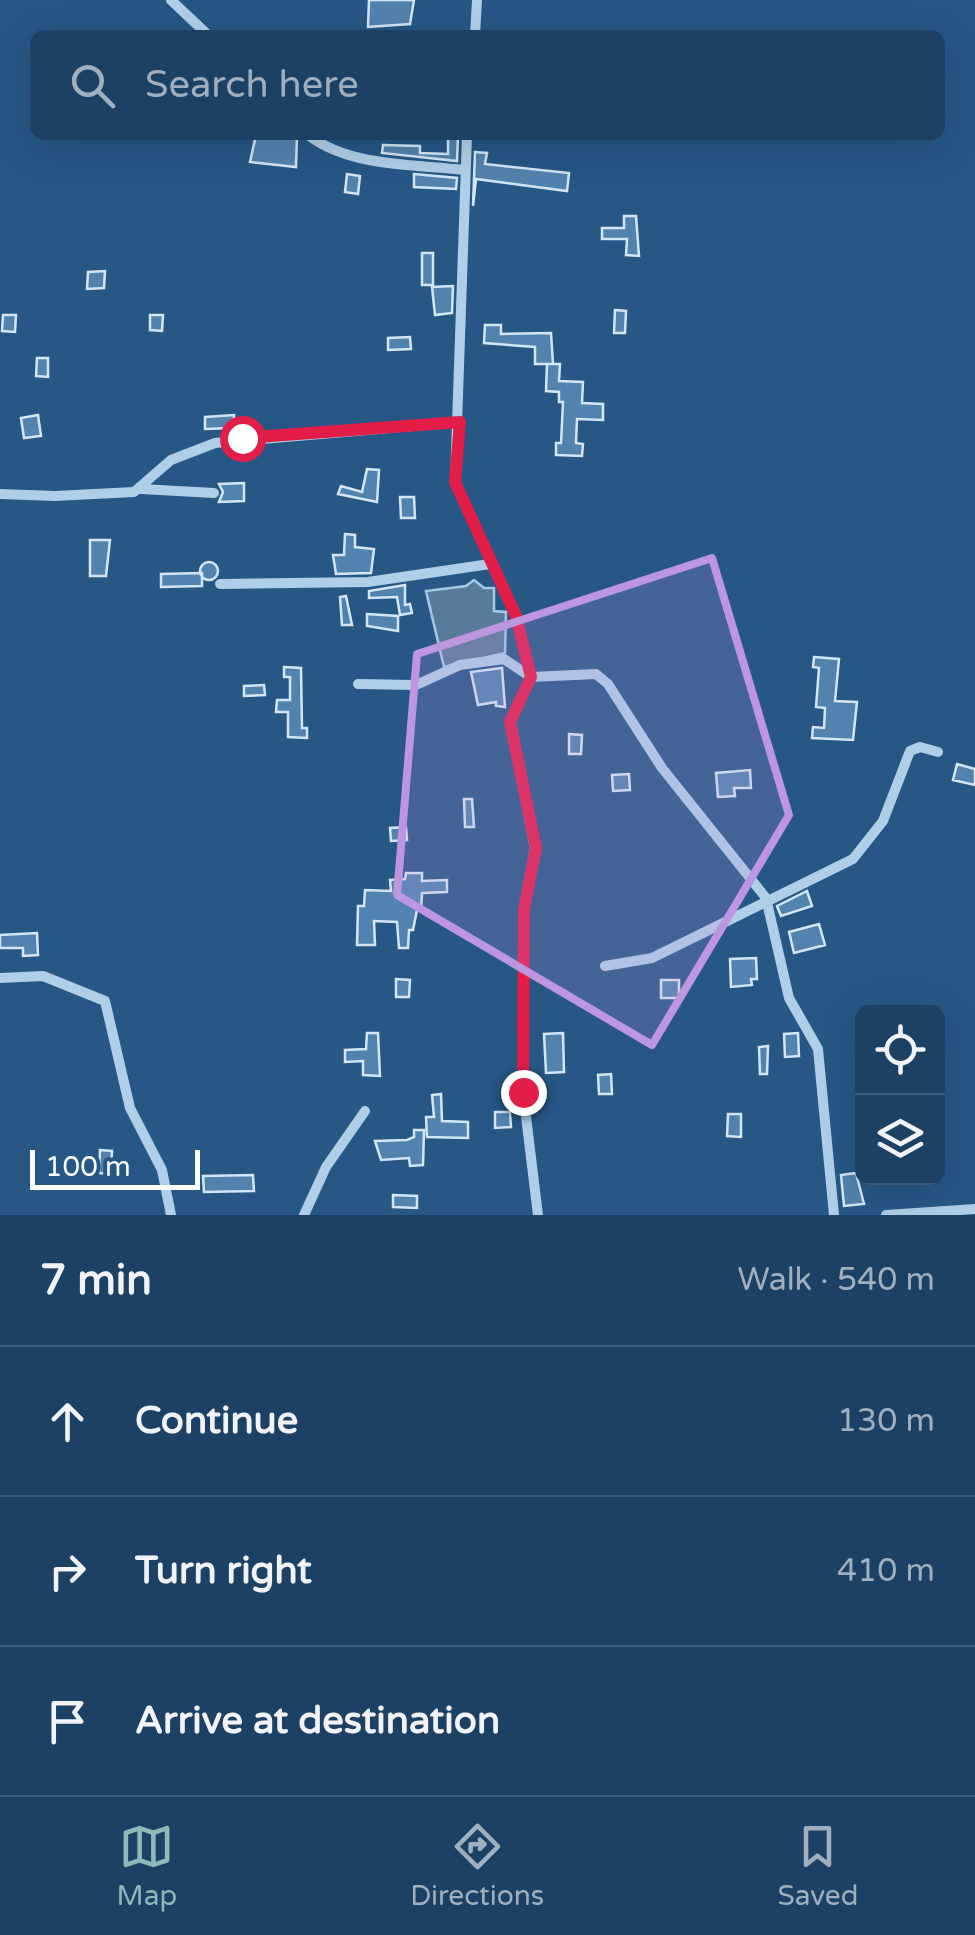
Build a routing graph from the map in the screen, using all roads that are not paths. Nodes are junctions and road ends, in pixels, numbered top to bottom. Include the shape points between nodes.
1 (171, 0) edge
2 (477, 0) edge
3 (203, 30) edge
4 (475, 30) edge
5 (315, 140) edge
6 (467, 140) edge
7 (464, 170) junction
8 (460, 422) junction
9 (141, 489) junction
10 (214, 493) dead end
11 (0, 494) edge
12 (490, 564) junction
13 (220, 584) dead end
14 (531, 677) junction
15 (358, 684) dead end
16 (938, 752) dead end
17 (766, 898) junction
18 (605, 966) dead end
19 (0, 978) edge
20 (365, 1112) dead end
21 (975, 1209) edge
22 (310, 1213) edge
23 (172, 1215) edge
24 (538, 1215) edge
25 (834, 1215) edge
26 (886, 1215) edge

1 - 3 street
2 - 4 street
5 - 7 street via 354,158
6 - 7 street
7 - 8 street
8 - 9 street via 215,443 171,460
8 - 12 street via 455,482
9 - 10 street
9 - 11 street
12 - 13 street via 368,582
12 - 14 street via 516,616
14 - 15 street via 504,659 460,665 416,685
14 - 17 street via 596,674 608,684 662,768
14 - 24 street via 510,722 536,848 524,909 523,1092
16 - 17 street via 910,750 882,820 852,859
17 - 18 street via 652,958
17 - 25 street via 789,998 818,1049
19 - 23 street via 43,976 105,1000 130,1108 162,1170
20 - 22 street via 326,1167
21 - 26 street

